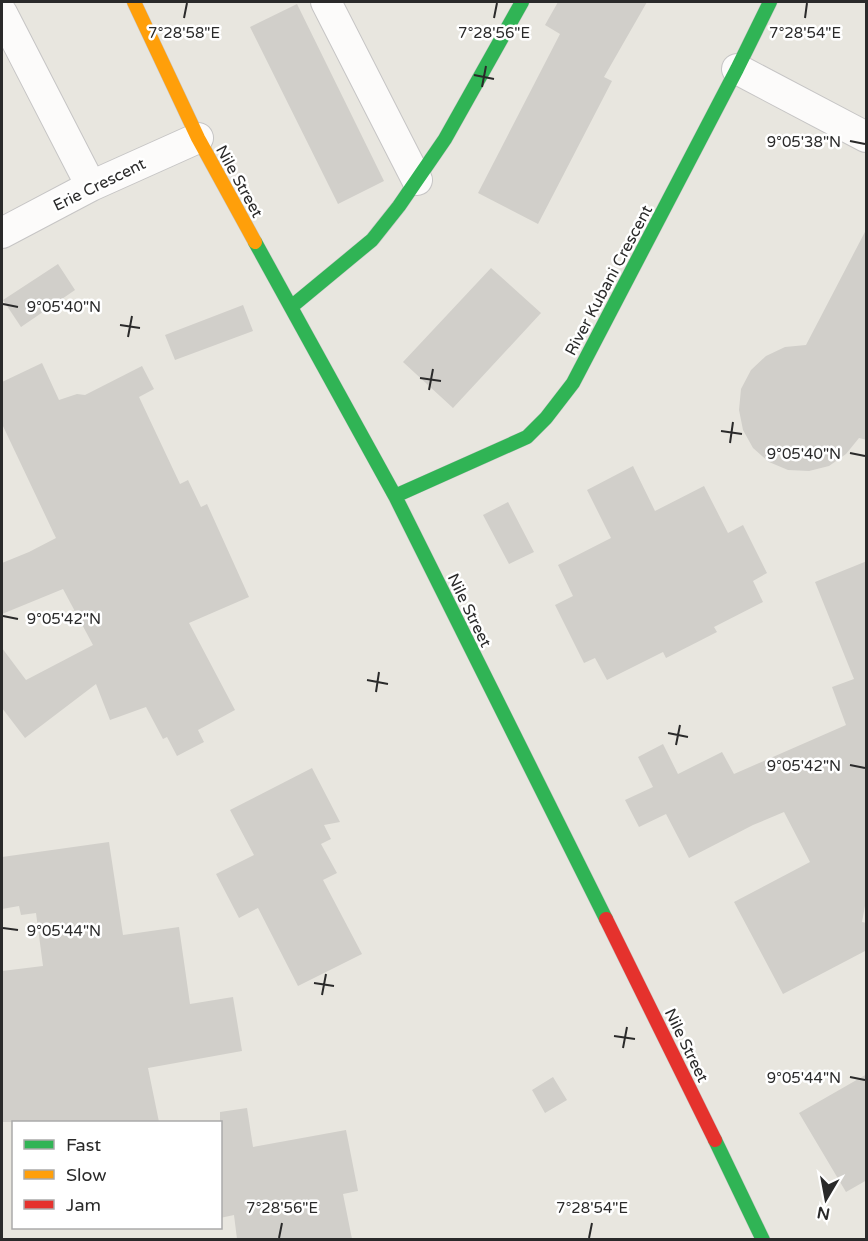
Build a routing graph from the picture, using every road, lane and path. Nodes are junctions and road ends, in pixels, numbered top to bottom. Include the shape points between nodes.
1 (134, 2) edge
2 (326, 2) edge
3 (522, 2) edge
4 (770, 2) edge
5 (2, 13) edge
6 (737, 69) junction
7 (867, 137) edge
8 (198, 138) junction
9 (417, 180) junction
10 (91, 186) junction
11 (2, 233) edge
12 (291, 307) junction
13 (395, 496) junction
14 (763, 1239) edge

1 - 8 street, Nile Street
2 - 9 street
3 - 9 street via 445,139
4 - 6 street, River Kubani Crescent
5 - 10 street
6 - 7 street
6 - 13 street, River Kubani Crescent via 573,383 546,418 527,437
8 - 10 street, Erie Crescent
8 - 12 street, Nile Street
9 - 12 street via 372,240
10 - 11 street, Erie Crescent
12 - 13 street, Nile Street
13 - 14 street, Nile Street

